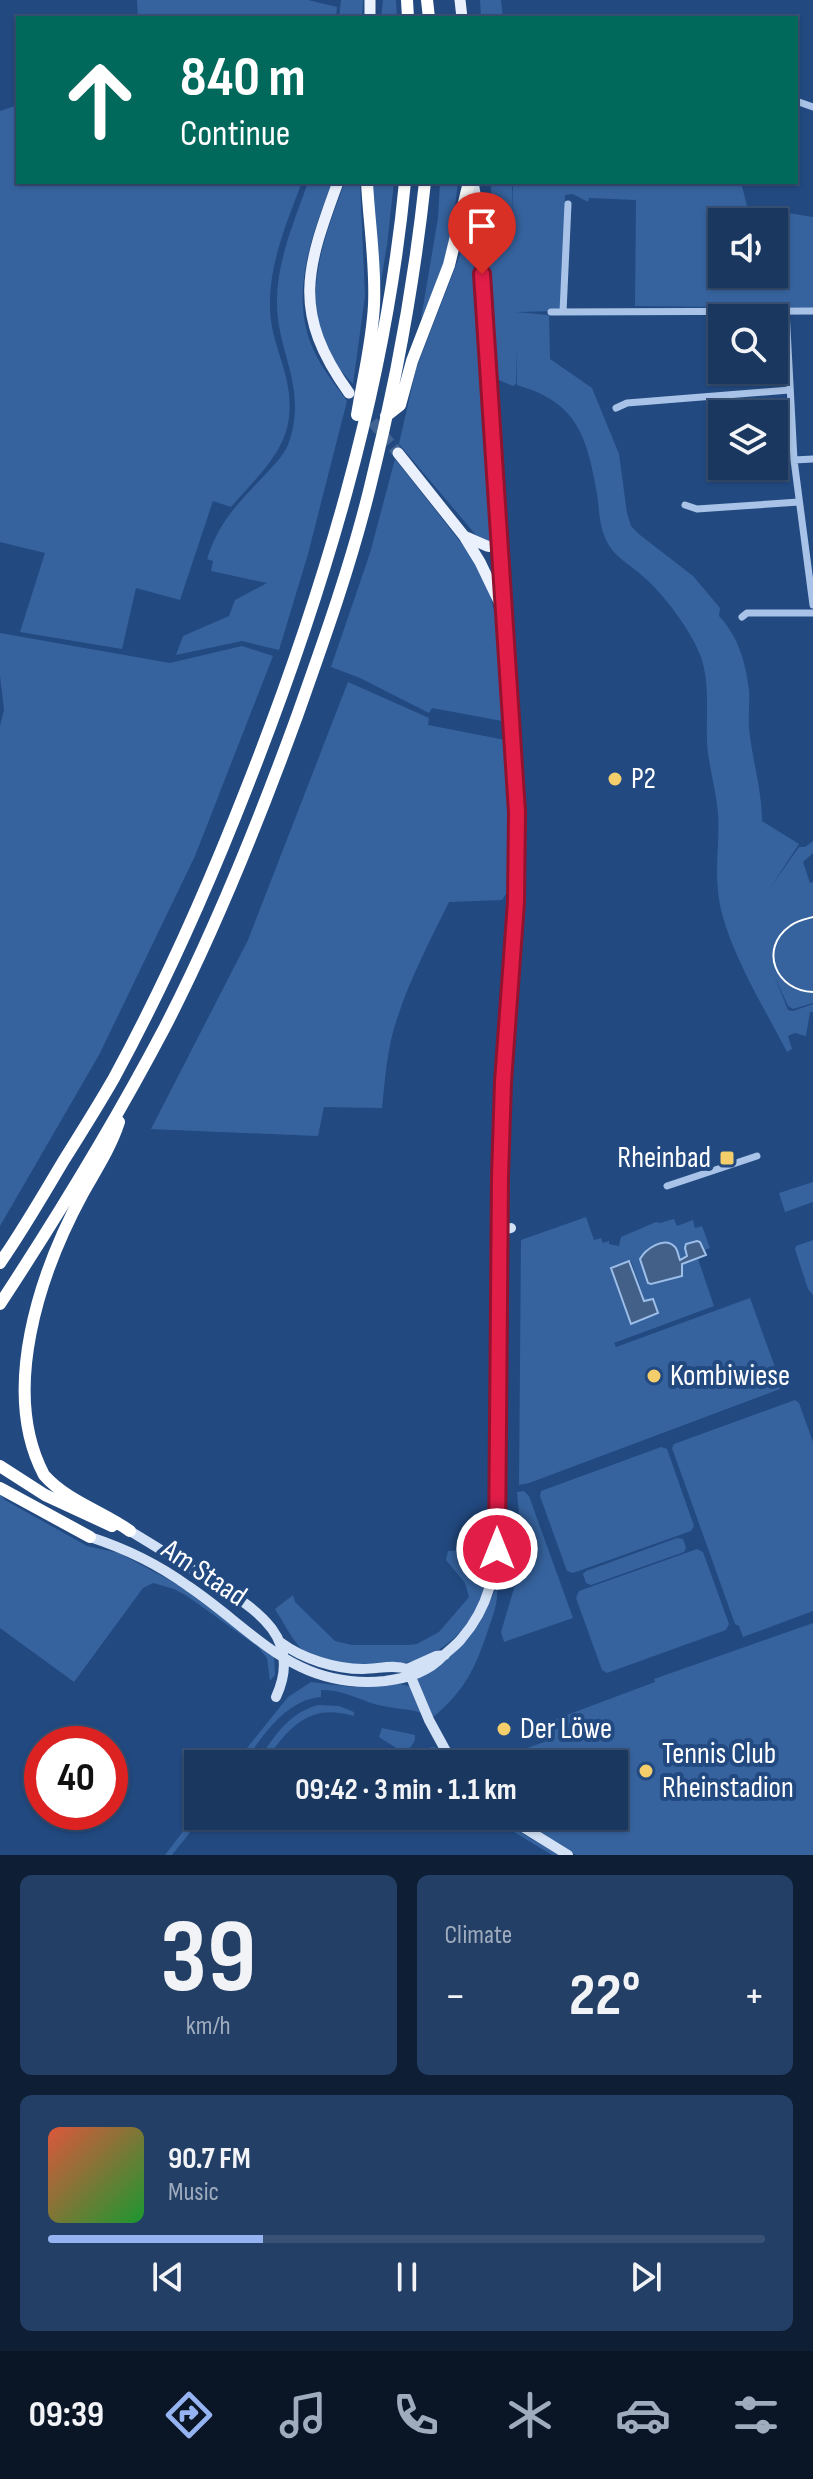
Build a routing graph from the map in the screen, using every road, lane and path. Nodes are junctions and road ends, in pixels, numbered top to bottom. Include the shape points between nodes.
1 (337, 184) edge
2 (367, 184) edge
3 (405, 184) edge
4 (425, 184) edge
5 (470, 184) edge
6 (471, 184) edge
7 (568, 204) dead end
8 (788, 310) edge
9 (708, 311) edge
10 (813, 311) edge
11 (551, 312) dead end
12 (563, 312) junction
13 (788, 363) edge
14 (789, 390) junction
15 (349, 393) dead end
16 (616, 408) dead end
17 (386, 416) junction
18 (398, 453) tunnel mouth
19 (354, 458) junction
20 (813, 459) edge
21 (794, 460) junction
22 (799, 502) junction
23 (685, 505) dead end
24 (464, 536) junction
25 (500, 548) junction
26 (813, 605) edge
27 (504, 612) junction
28 (813, 613) edge
29 (742, 617) dead end
30 (130, 1091) junction
31 (757, 1156) dead end
32 (667, 1186) dead end
33 (511, 1228) dead end
34 (499, 1231) junction
35 (0, 1263) edge
36 (0, 1304) edge
37 (14, 1352) dead end
38 (14, 1423) dead end
39 (0, 1466) edge
40 (0, 1485) edge
41 (130, 1531) junction
42 (90, 1537) joint
43 (280, 1642) junction
44 (445, 1655) junction
45 (285, 1659) junction
46 (424, 1670) junction
47 (409, 1673) junction
48 (416, 1688) junction
49 (276, 1697) dead end
50 (445, 1750) edge
51 (528, 1830) edge
52 (568, 1855) edge

1 - 15 main road via 312,263 310,302 317,339
2 - 19 highway via 374,305
3 - 19 highway via 387,310
4 - 17 highway via 412,288
5 - 17 highway via 449,265 400,405
6 - 25 main road via 479,217
7 - 12 street
8 - 10 street
9 - 12 street
11 - 12 street
13 - 14 street
14 - 16 street
14 - 21 street
17 - 30 highway via 347,564 277,770 201,951
18 - 24 main road
19 - 35 highway via 298,654 182,944 112,1080
20 - 21 street
21 - 22 street
22 - 23 street via 697,509
22 - 26 street
24 - 25 main road
24 - 27 main road
25 - 27 street
27 - 34 street via 517,812
28 - 29 street
30 - 36 highway
30 - 37 highway via 116,1131 38,1284
31 - 32 street
33 - 34 street
34 - 44 street via 496,1566 483,1608
38 - 41 highway via 31,1459 58,1489
39 - 41 highway via 45,1495
40 - 42 highway
41 - 43 street, Am Staad via 236,1597 260,1615
42 - 45 street, Am Staad via 183,1582
43 - 45 street, Am Staad
43 - 47 street, Am Staad via 338,1666 394,1666
44 - 46 street
44 - 47 street
45 - 47 street, Am Staad via 333,1680 367,1682
45 - 49 street, Am Staad
46 - 47 street
46 - 48 street
47 - 48 street
48 - 50 street
51 - 52 street

